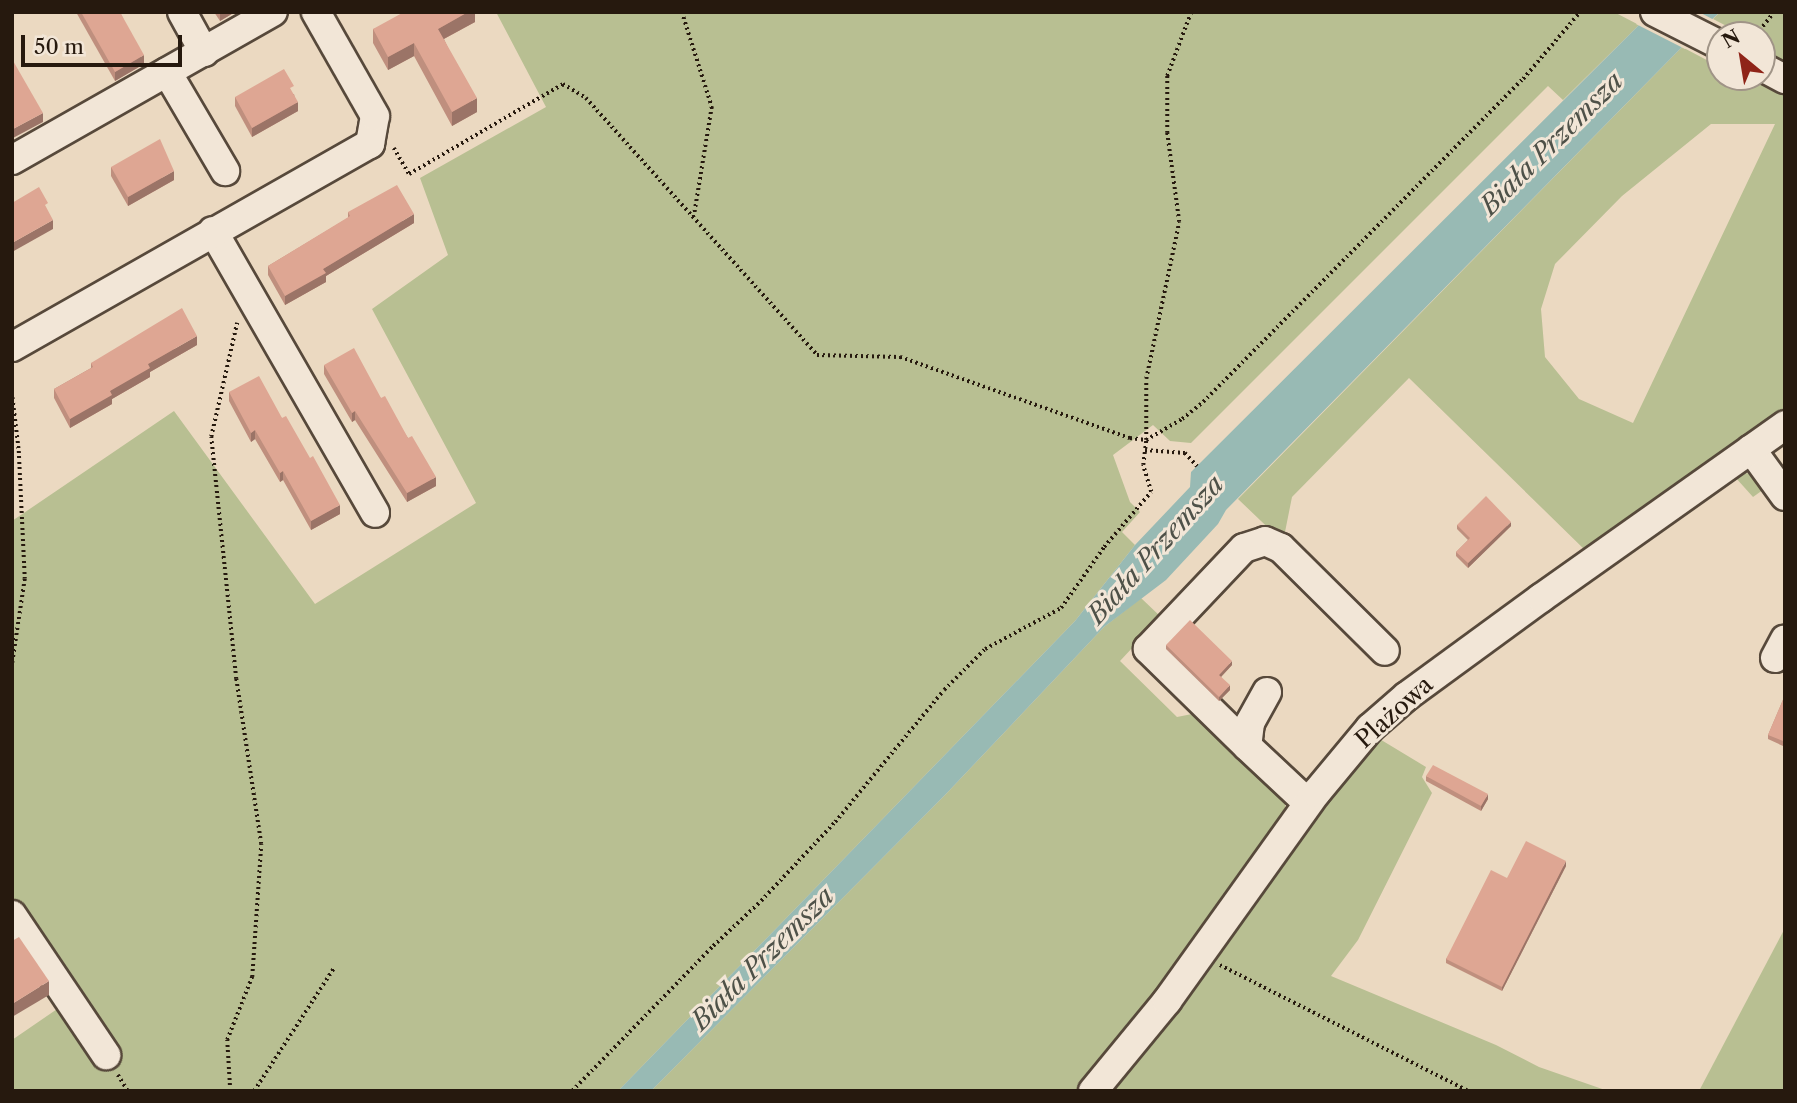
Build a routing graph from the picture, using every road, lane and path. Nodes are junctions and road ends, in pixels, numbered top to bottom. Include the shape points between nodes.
1 (182, 12) edge
2 (273, 12) edge
3 (316, 12) edge
4 (682, 12) edge
5 (1191, 12) edge
6 (1580, 12) edge
7 (1655, 12) edge
8 (1706, 38) edge
9 (204, 52) junction
10 (167, 72) junction
11 (375, 116) junction
12 (12, 160) edge
13 (225, 171) dead end
14 (694, 217) junction
15 (213, 231) junction
16 (245, 286) junction
17 (12, 347) edge
18 (12, 392) edge
19 (1785, 425) edge
20 (1146, 440) junction
21 (1751, 449) junction
22 (1145, 450) junction
23 (1197, 466) dead end
24 (1785, 496) edge
25 (374, 513) dead end
26 (1385, 652) dead end
27 (12, 666) edge
28 (1267, 692) dead end
29 (1247, 746) junction
30 (1308, 803) junction
31 (12, 915) edge
32 (1199, 954) junction
33 (334, 968) dead end
34 (106, 1055) dead end
35 (230, 1091) edge
36 (254, 1091) edge
37 (572, 1091) edge
38 (1093, 1091) edge
39 (1468, 1091) edge

1 - 9 street
2 - 9 street
3 - 11 street
4 - 14 path via 712,107
5 - 20 path via 1167,76 1167,133 1179,222 1146,379
6 - 20 path via 1523,79 1203,401
7 - 8 street
9 - 10 street
10 - 12 street
10 - 13 street
11 - 14 path via 409,174 563,83 586,98
11 - 15 street via 370,144
14 - 20 path via 817,355 900,357
15 - 16 street
15 - 17 street
16 - 25 street
16 - 35 path via 211,437 236,678 261,844 252,977 227,1040
18 - 27 path via 25,579
19 - 21 street, Plażowa
20 - 22 path
21 - 24 street
21 - 30 street, Plażowa via 1407,696 1370,728
22 - 23 path via 1185,453
22 - 37 path via 1143,465 1151,492 1060,608 985,649 944,690 835,822
26 - 29 street via 1281,548 1265,541 1244,548 1148,649
28 - 29 street via 1250,723
29 - 30 street
30 - 32 street, Plażowa
31 - 34 street
32 - 38 street, Plażowa
32 - 39 path
33 - 36 path

